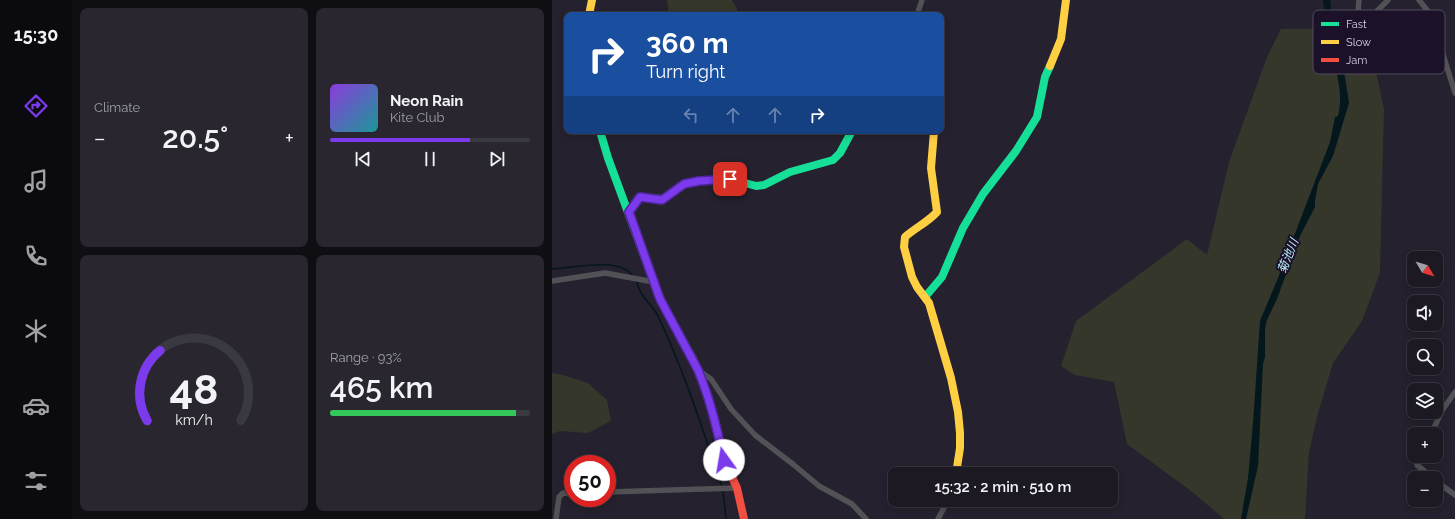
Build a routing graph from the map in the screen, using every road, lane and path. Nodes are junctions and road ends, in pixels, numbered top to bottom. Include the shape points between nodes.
1 (592, 0) edge
2 (922, 0) edge
3 (1066, 0) edge
4 (1358, 0) edge
5 (1388, 0) edge
6 (1419, 0) edge
7 (1357, 10) edge
8 (1378, 10) edge
9 (1427, 10) edge
10 (590, 12) edge
11 (918, 12) edge
12 (1445, 61) edge
13 (1455, 93) edge
14 (601, 134) edge
15 (850, 134) edge
16 (934, 134) edge
17 (629, 212) junction
18 (552, 281) edge
19 (654, 282) junction
20 (925, 297) junction
21 (698, 370) junction
22 (1455, 392) edge
23 (1434, 427) edge
24 (1418, 463) edge
25 (957, 467) edge
26 (1424, 471) edge
27 (1443, 486) edge
28 (737, 488) junction
29 (616, 492) edge
30 (564, 493) edge
31 (1455, 495) edge
32 (944, 507) edge
33 (556, 519) edge
34 (744, 519) edge
35 (866, 519) edge
36 (938, 519) edge

1 - 10 street
2 - 11 street
3 - 20 street via 1061,38 1045,77 1037,117 1016,151 983,194 963,228 942,277
4 - 7 street
5 - 8 street
6 - 9 street
12 - 13 street
14 - 17 street
15 - 17 street via 833,160 790,172 764,185 756,186 730,179 699,181 684,184 662,200 640,197
16 - 20 street via 931,168 937,212 905,237 904,247 912,277
17 - 19 street
18 - 19 street via 605,273
19 - 21 street via 667,315
20 - 25 street via 944,352 958,412 960,448
21 - 28 street via 724,460
21 - 35 street via 712,379 731,409 756,436 802,474 852,504
22 - 23 street via 1443,408
24 - 26 street
27 - 31 street
28 - 29 street
28 - 34 street
30 - 33 street via 559,498
32 - 36 street

